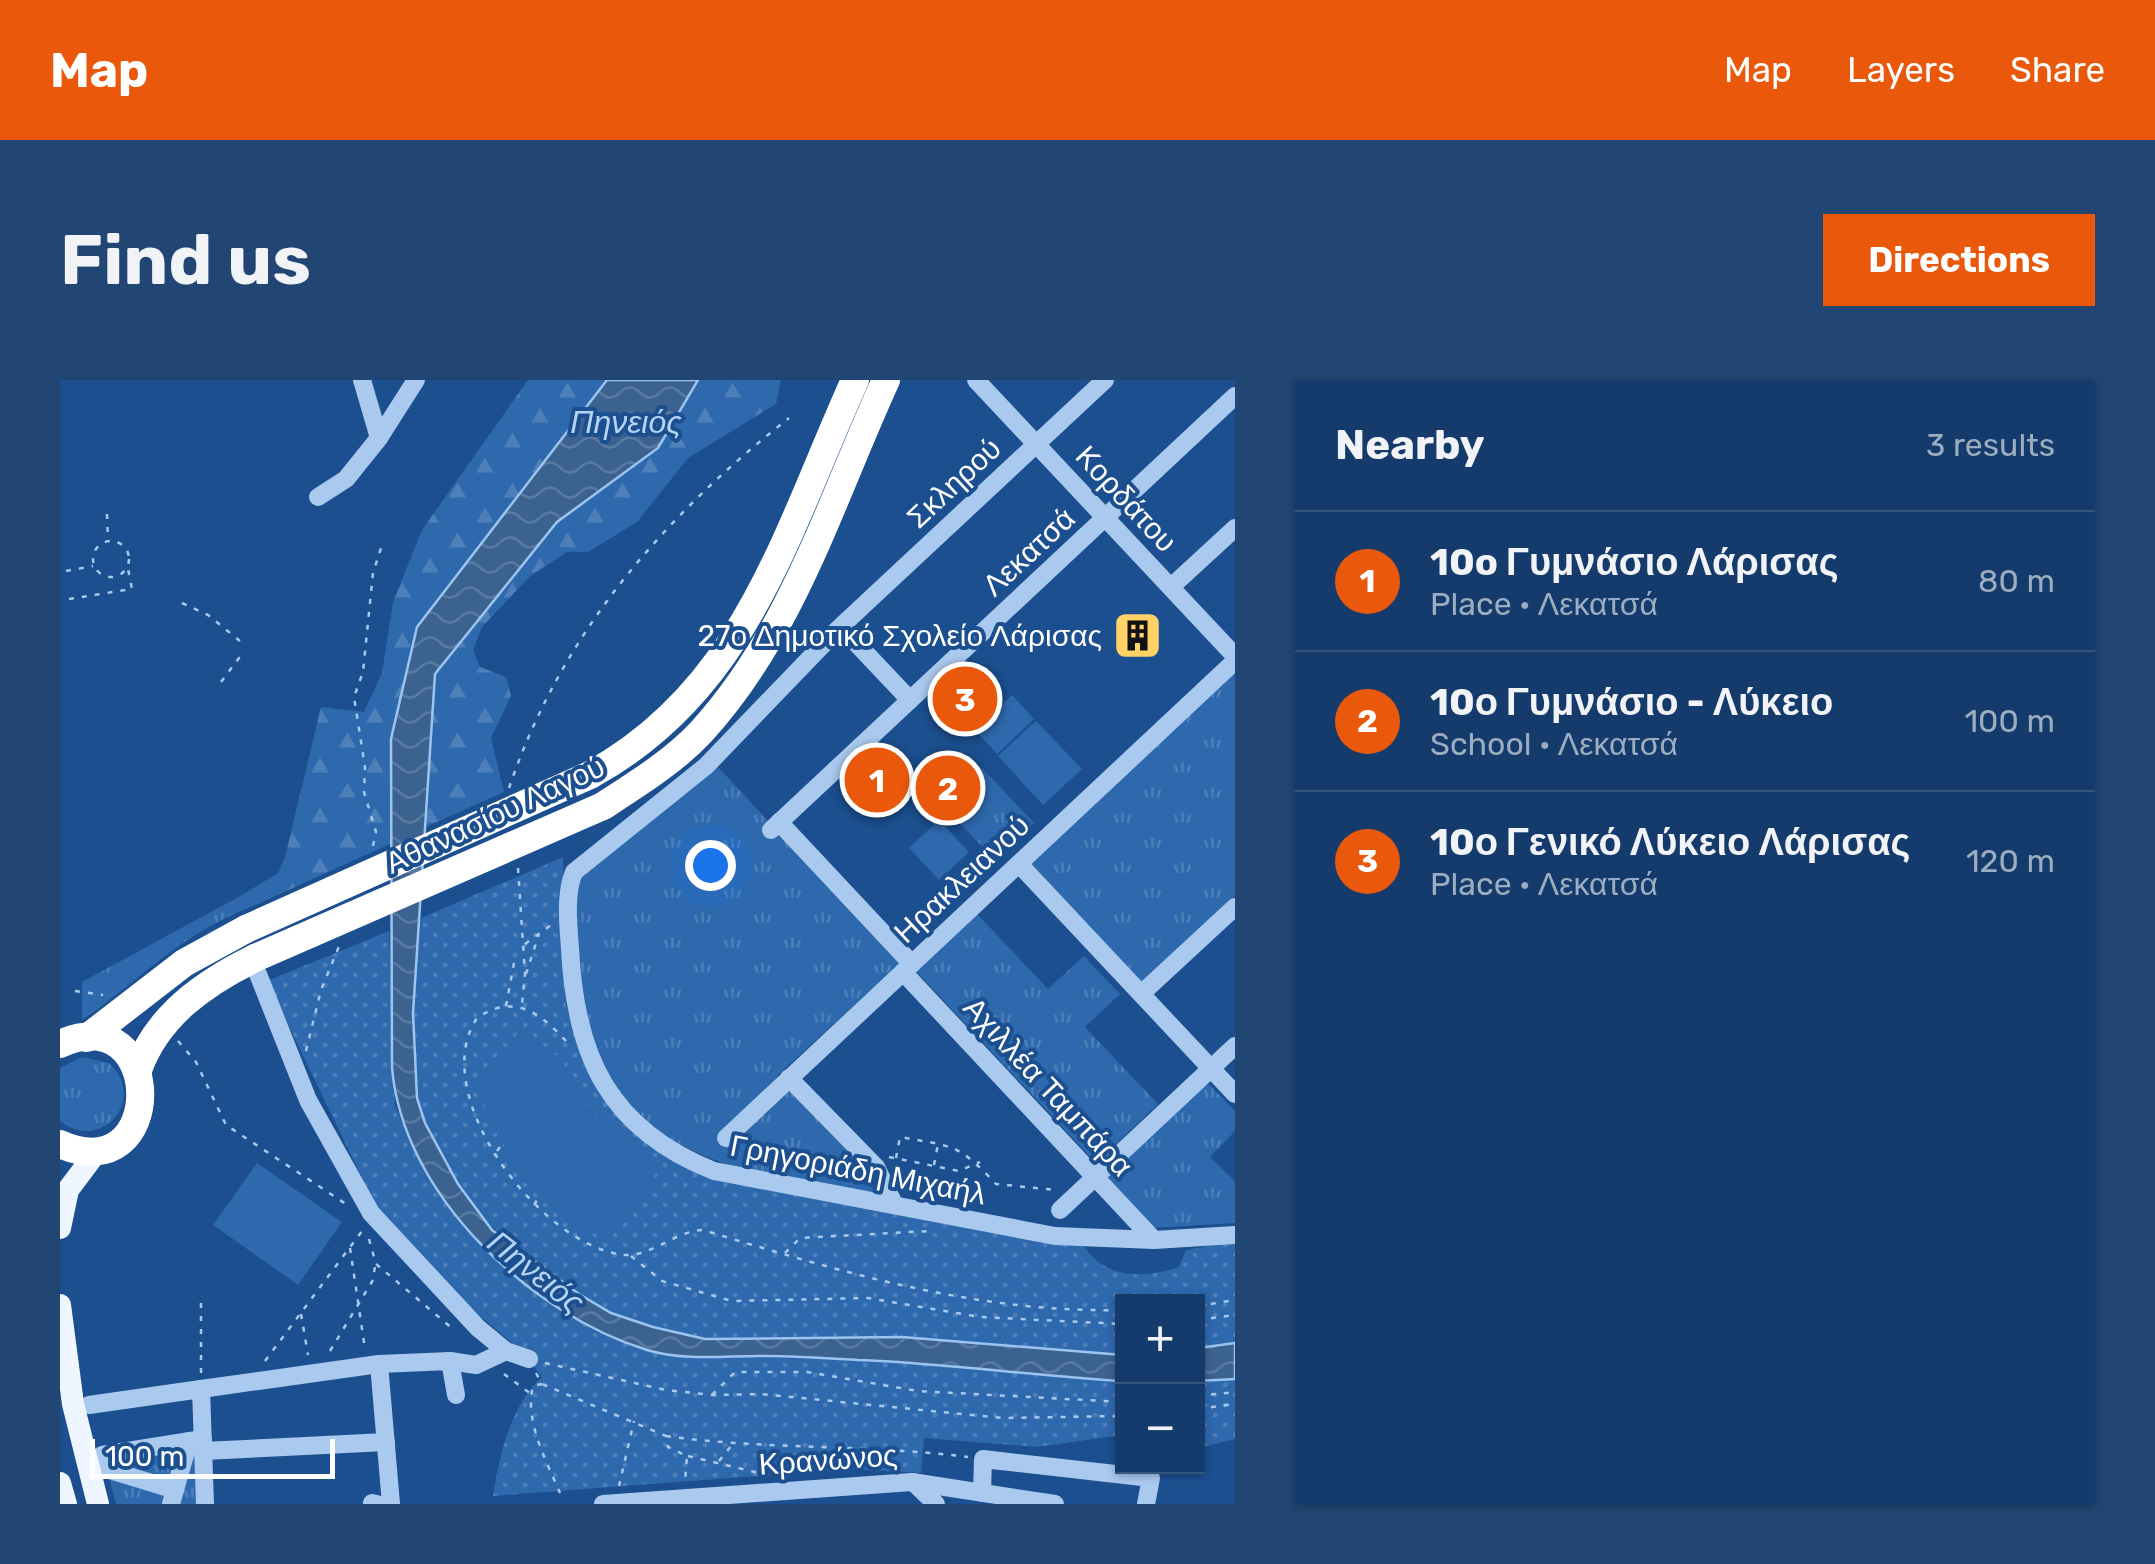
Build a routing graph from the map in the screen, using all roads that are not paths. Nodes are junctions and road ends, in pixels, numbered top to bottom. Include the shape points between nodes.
1 (362, 380) edge
2 (416, 380) edge
3 (855, 380) edge
4 (886, 380) edge
5 (976, 380) edge
6 (1105, 380) edge
7 (1235, 396) edge
8 (379, 438) junction
9 (1036, 444) junction
10 (318, 497) dead end
11 (1106, 518) junction
12 (1235, 528) edge
13 (1171, 588) junction
14 (841, 627) junction
15 (1235, 658) edge
16 (910, 700) junction
17 (775, 826) joint
18 (1018, 864) junction
19 (1235, 906) edge
20 (256, 966) junction
21 (907, 968) junction
22 (1141, 994) junction
23 (69, 1040) edge
24 (1235, 1046) edge
25 (1211, 1069) junction
26 (138, 1070) junction
27 (789, 1078) junction
28 (1235, 1094) edge
29 (726, 1138) dead end
30 (60, 1144) edge
31 (98, 1150) junction
32 (1095, 1178) junction
33 (894, 1204) junction
34 (1060, 1210) dead end
35 (60, 1228) edge
36 (1235, 1235) edge
37 (1154, 1240) junction
38 (60, 1305) edge
39 (506, 1351) junction
40 (529, 1359) road end
41 (450, 1361) junction
42 (379, 1364) junction
43 (201, 1389) junction
44 (456, 1395) dead end
45 (89, 1404) dead end
46 (386, 1442) junction
47 (198, 1444) junction
48 (912, 1482) junction
49 (60, 1483) edge
50 (982, 1493) junction
51 (173, 1497) edge
52 (682, 1500) edge
53 (1013, 1501) edge
54 (66, 1504) edge
55 (98, 1504) edge
56 (204, 1504) edge
57 (390, 1504) edge
58 (609, 1504) edge
59 (936, 1504) edge
60 (1055, 1504) edge
61 (1146, 1504) edge

1 - 8 street
2 - 8 street
3 - 23 highway, Αθανασίου Λαγού, bridge via 770,574 725,656 658,731 590,775 184,962
4 - 20 highway, Αθανασίου Λαγού, bridge via 796,586 747,674 699,734 604,806
5 - 9 street, Κορδάτου
6 - 9 street, Σκληρού
7 - 11 street, Λεκατσά
8 - 10 street via 346,479
9 - 11 street, Κορδάτου
9 - 14 street, Σκληρού
11 - 13 street, Κορδάτου
11 - 16 street, Λεκατσά
12 - 13 street
13 - 15 street, Κορδάτου
14 - 16 street
14 - 33 street, Γρηγοριάδη Μιχαήλ via 706,766 574,872 572,997 582,1042 608,1090 652,1136 714,1171
15 - 18 street, Ηρακλειανού
16 - 17 street, Λεκατσά
17 - 21 street, Αχιλλέα Ταμπάρα
18 - 21 street, Ηρακλειανού
18 - 22 street
19 - 22 street
20 - 26 highway, Αθανασίου Λαγού via 171,1014 152,1036
20 - 39 street via 308,1100 371,1213 449,1301
21 - 27 street, Ηρακλειανού
21 - 32 street, Αχιλλέα Ταμπάρα
22 - 25 street
23 - 26 highway via 116,1046
24 - 25 street
25 - 28 street
25 - 32 street
26 - 31 highway via 144,1095 137,1120 120,1140
27 - 29 street, Ηρακλειανού
27 - 33 street via 876,1167
30 - 31 highway
31 - 35 main road via 68,1190
32 - 34 street
32 - 37 street, Αχιλλέα Ταμπάρα
33 - 37 street, Γρηγοριάδη Μιχαήλ via 1054,1236
36 - 37 street, Γρηγοριάδη Μιχαήλ
38 - 55 main road via 72,1404
39 - 40 street
39 - 41 street via 487,1362
41 - 42 street
41 - 44 street
42 - 43 street
42 - 46 street
43 - 45 street
43 - 47 street
46 - 47 street
46 - 57 street
47 - 51 street
47 - 51 street via 104,1462
47 - 56 street
48 - 50 street, Κρανώνος
48 - 52 street, Κρανώνος
48 - 59 street
49 - 54 main road
50 - 53 street, Κρανώνος
50 - 61 street via 983,1460 1151,1478
52 - 58 street, Κρανώνος
53 - 60 street, Κρανώνος

